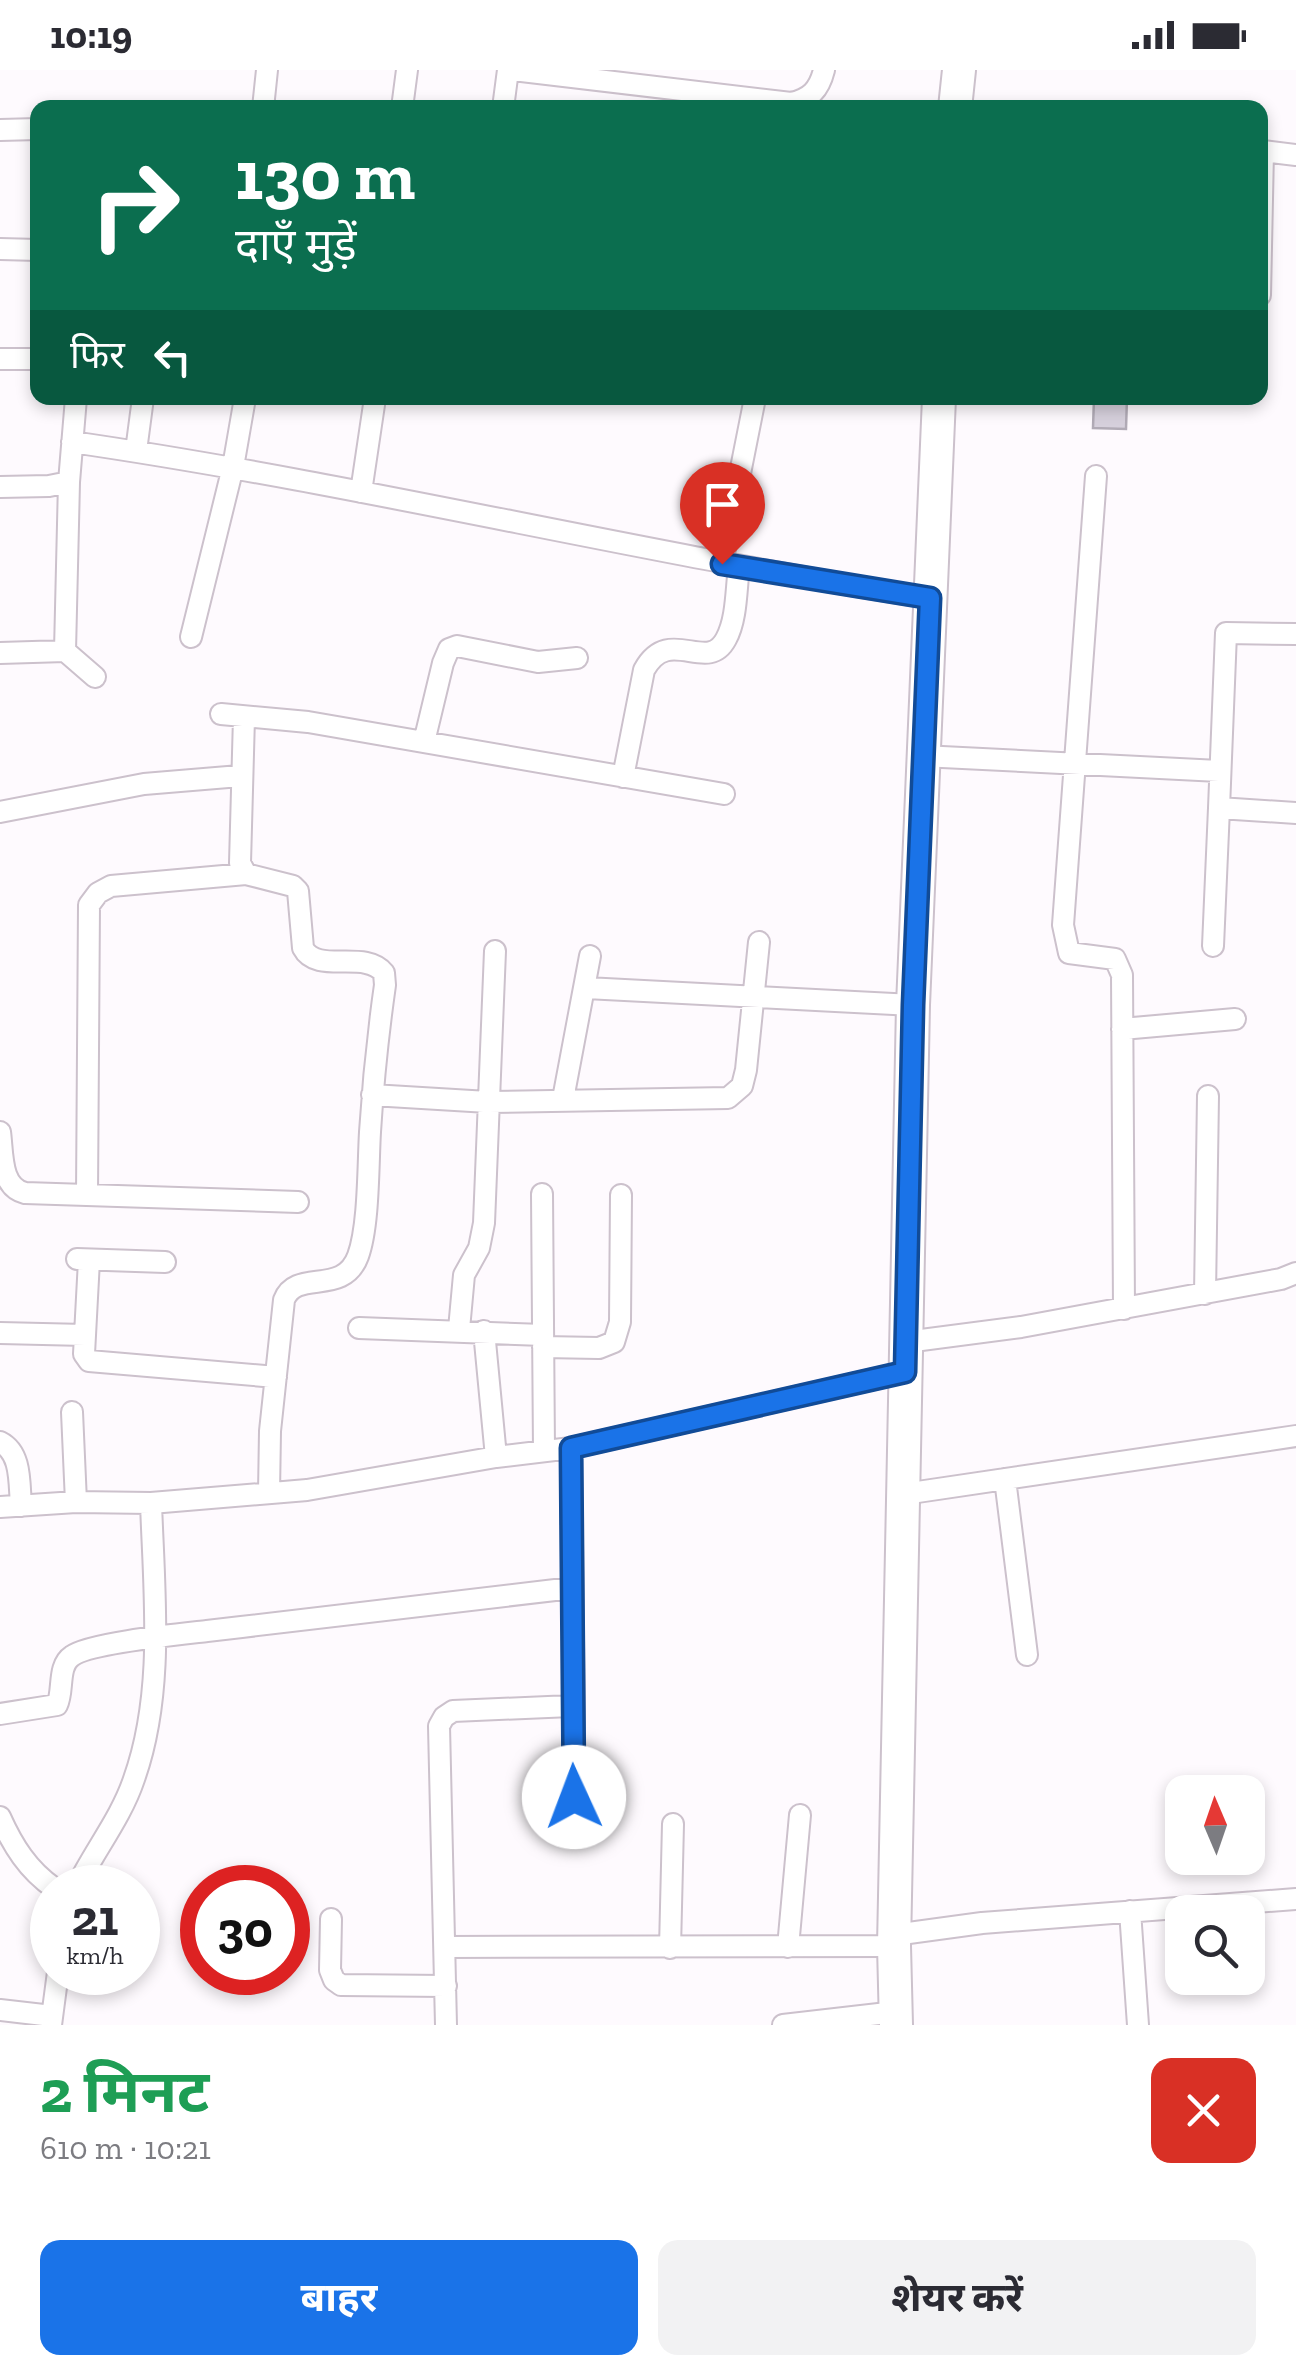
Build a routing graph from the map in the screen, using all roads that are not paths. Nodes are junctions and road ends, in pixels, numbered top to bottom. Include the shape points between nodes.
1 (267, 70) edge
2 (406, 70) edge
3 (510, 70) edge
4 (824, 70) edge
5 (958, 70) edge
6 (630, 77) edge
7 (264, 100) edge
8 (403, 100) edge
9 (504, 100) edge
10 (772, 100) edge
11 (805, 100) edge
12 (956, 100) edge
13 (30, 129) edge
14 (0, 130) edge
15 (1268, 152) edge
16 (1296, 155) edge
17 (0, 250) edge
18 (30, 250) edge
19 (30, 359) edge
20 (0, 360) edge
21 (75, 405) edge
22 (141, 405) edge
23 (245, 405) edge
24 (374, 405) edge
25 (754, 405) edge
26 (939, 405) edge
27 (72, 442) junction
28 (136, 451) junction
29 (233, 467) junction
30 (1096, 476) dead end
31 (68, 482) junction
32 (0, 486) edge
33 (362, 492) junction
34 (730, 565) junction
35 (930, 598) junction
36 (1296, 634) edge
37 (190, 637) dead end
38 (65, 651) junction
39 (0, 653) edge
40 (577, 658) dead end
41 (95, 677) dead end
42 (221, 714) dead end
43 (244, 717) junction
44 (424, 742) junction
45 (922, 756) junction
46 (1073, 762) junction
47 (1219, 771) junction
48 (240, 776) junction
49 (623, 776) junction
50 (724, 794) dead end
51 (1219, 808) junction
52 (0, 812) edge
53 (1296, 813) edge
54 (246, 874) junction
55 (760, 942) dead end
56 (1213, 946) dead end
57 (496, 950) dead end
58 (590, 956) dead end
59 (586, 988) junction
60 (753, 998) junction
61 (913, 1005) junction
62 (1235, 1019) dead end
63 (1122, 1030) junction
64 (372, 1094) junction
65 (1208, 1096) dead end
66 (563, 1099) junction
67 (488, 1102) junction
68 (0, 1132) edge
69 (542, 1194) dead end
70 (621, 1195) dead end
71 (87, 1196) junction
72 (298, 1202) dead end
73 (165, 1262) dead end
74 (1296, 1273) edge
75 (1205, 1294) junction
76 (1124, 1309) junction
77 (359, 1328) dead end
78 (459, 1329) junction
79 (484, 1330) junction
80 (0, 1333) edge
81 (84, 1335) junction
82 (543, 1341) junction
83 (906, 1357) junction
84 (276, 1377) junction
85 (72, 1412) dead end
86 (1296, 1436) edge
87 (0, 1442) edge
88 (571, 1448) junction
89 (544, 1451) junction
90 (496, 1456) junction
91 (1005, 1479) junction
92 (269, 1493) junction
93 (904, 1494) junction
94 (76, 1502) junction
95 (151, 1503) junction
96 (11, 1506) edge
97 (572, 1588) junction
98 (155, 1637) junction
99 (1026, 1656) dead end
100 (571, 1706) junction
101 (0, 1714) edge
102 (800, 1815) dead end
103 (0, 1818) edge
104 (673, 1824) dead end
105 (575, 1828) dead end
106 (89, 1865) edge
107 (30, 1868) edge
108 (1296, 1898) edge
109 (1130, 1911) junction
110 (331, 1919) dead end
111 (894, 1940) junction
112 (788, 1947) junction
113 (446, 1948) junction
114 (670, 1948) junction
115 (446, 1986) junction
116 (55, 1995) edge
117 (0, 2010) edge
118 (896, 2018) edge
119 (51, 2020) edge
120 (446, 2025) edge
121 (787, 2025) edge
122 (1138, 2025) edge

1 - 7 street
2 - 8 street
3 - 6 street
3 - 9 street
4 - 11 street
5 - 12 main road
6 - 10 street
13 - 14 street
15 - 16 street
17 - 18 street
19 - 20 street
21 - 27 street
22 - 28 street
23 - 29 street
24 - 33 street
25 - 34 street
26 - 35 main road
27 - 28 street
27 - 31 street
28 - 29 street
29 - 33 street
29 - 37 street
30 - 46 street
31 - 32 street
31 - 38 street
33 - 34 street
34 - 35 street
34 - 49 street via 732,624 720,648 665,648 644,670
35 - 45 main road
36 - 47 street via 1226,633
38 - 39 street
38 - 41 street
40 - 44 street via 538,662 450,649
42 - 43 street
43 - 44 street
43 - 48 street
44 - 49 street
45 - 46 street
45 - 61 main road
46 - 47 street
46 - 63 street via 1064,939 1075,956 1116,960
47 - 51 street
48 - 52 street via 144,784
48 - 54 street via 240,863
49 - 50 street
51 - 53 street
51 - 56 street
54 - 64 street via 298,890 306,956 371,962 384,973
54 - 71 street via 111,886 89,905
55 - 60 street
57 - 67 street
58 - 59 street
59 - 60 street
59 - 66 street
60 - 61 street
60 - 66 street via 746,1070 728,1098
61 - 83 main road
62 - 63 street
63 - 76 street
64 - 67 street
64 - 84 street via 357,1258 338,1278 288,1290
65 - 75 street
66 - 67 street
67 - 78 street via 484,1223 464,1275
68 - 71 street via 15,1191
69 - 82 street
70 - 82 street via 620,1322 614,1342 600,1348
71 - 72 street
73 - 81 street via 82,1260
74 - 75 street
75 - 76 street
76 - 83 street
77 - 78 street
78 - 79 street
79 - 82 street
79 - 90 street
80 - 81 street
81 - 84 street via 89,1362
82 - 89 street
83 - 88 street
83 - 93 main road
84 - 92 street
85 - 94 street
86 - 91 street
87 - 96 street via 17,1462
88 - 89 street
88 - 97 street
89 - 90 street
90 - 92 street
91 - 93 street
91 - 99 street
92 - 95 street
93 - 111 main road
94 - 95 street
94 - 96 street
95 - 98 street
97 - 98 street
97 - 100 street
98 - 101 street via 72,1655 57,1706
98 - 106 street via 154,1680 135,1777
100 - 105 street
100 - 113 street via 444,1716 439,1726
102 - 112 street
103 - 107 street
104 - 114 street
108 - 109 street
109 - 111 street via 982,1923
109 - 122 street
110 - 115 street via 334,1980
111 - 112 street
111 - 118 main road
112 - 114 street
113 - 114 street
113 - 115 street
115 - 120 street
116 - 119 street
117 - 119 street
118 - 121 street

